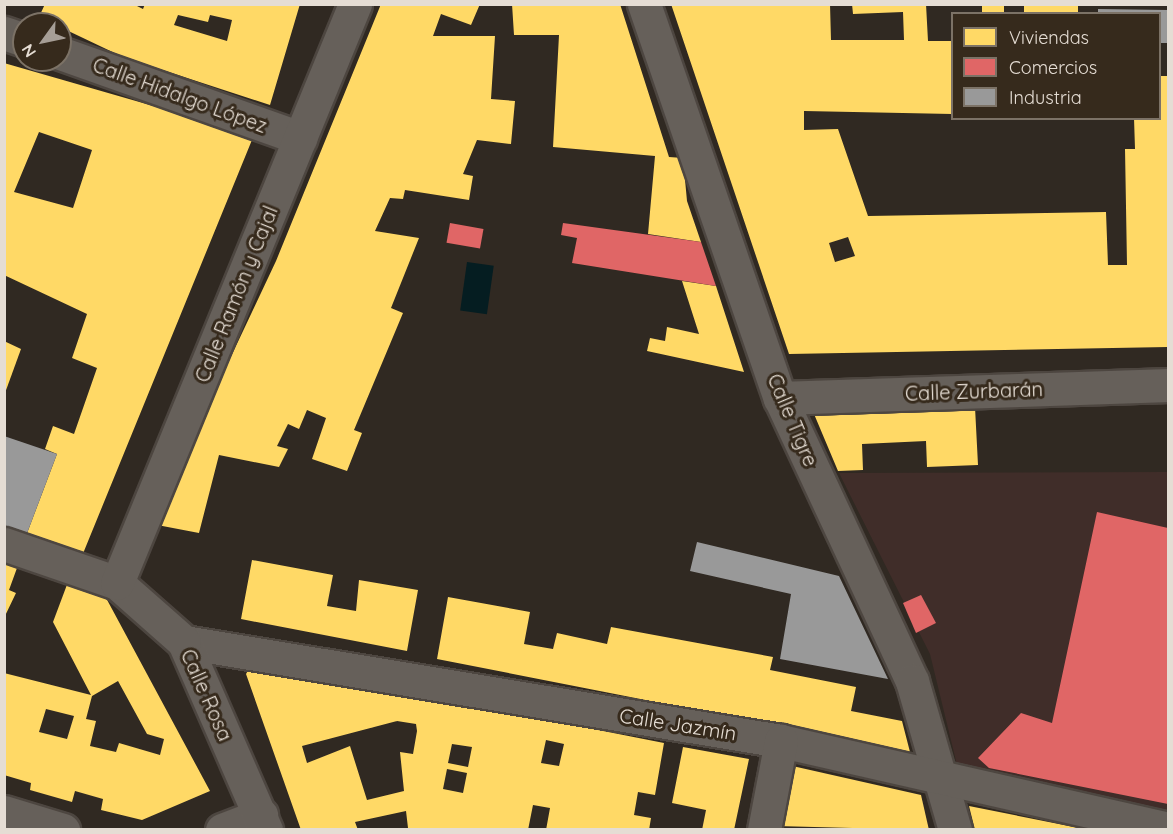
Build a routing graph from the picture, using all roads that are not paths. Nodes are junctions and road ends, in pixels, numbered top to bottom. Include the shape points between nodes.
1 (355, 4) edge
2 (644, 4) edge
3 (72, 56) edge
4 (300, 138) junction
5 (1168, 384) edge
6 (780, 398) junction
7 (4, 544) edge
8 (117, 583) junction
9 (183, 642) junction
10 (781, 741) junction
11 (944, 781) junction
12 (4, 812) edge
13 (263, 822) edge
14 (1168, 829) edge
15 (63, 830) edge
16 (222, 830) edge
17 (764, 830) edge
18 (955, 830) edge

1 - 4 street, Calle Ramón y Cajal
2 - 6 street, Calle Tigre
3 - 4 street, Calle Hidalgo López
4 - 8 street, Calle Ramón y Cajal
5 - 6 street, Calle Zurbarán
6 - 11 street, Calle Tigre via 912,681
7 - 8 street
8 - 9 street, Calle Rosa
9 - 10 street, Calle Jazmín
9 - 13 street, Calle Rosa
10 - 11 street, Calle Jazmín
10 - 17 street
11 - 14 street, Calle Jazmín
11 - 18 street, Calle Tigre
12 - 15 street
13 - 16 street

